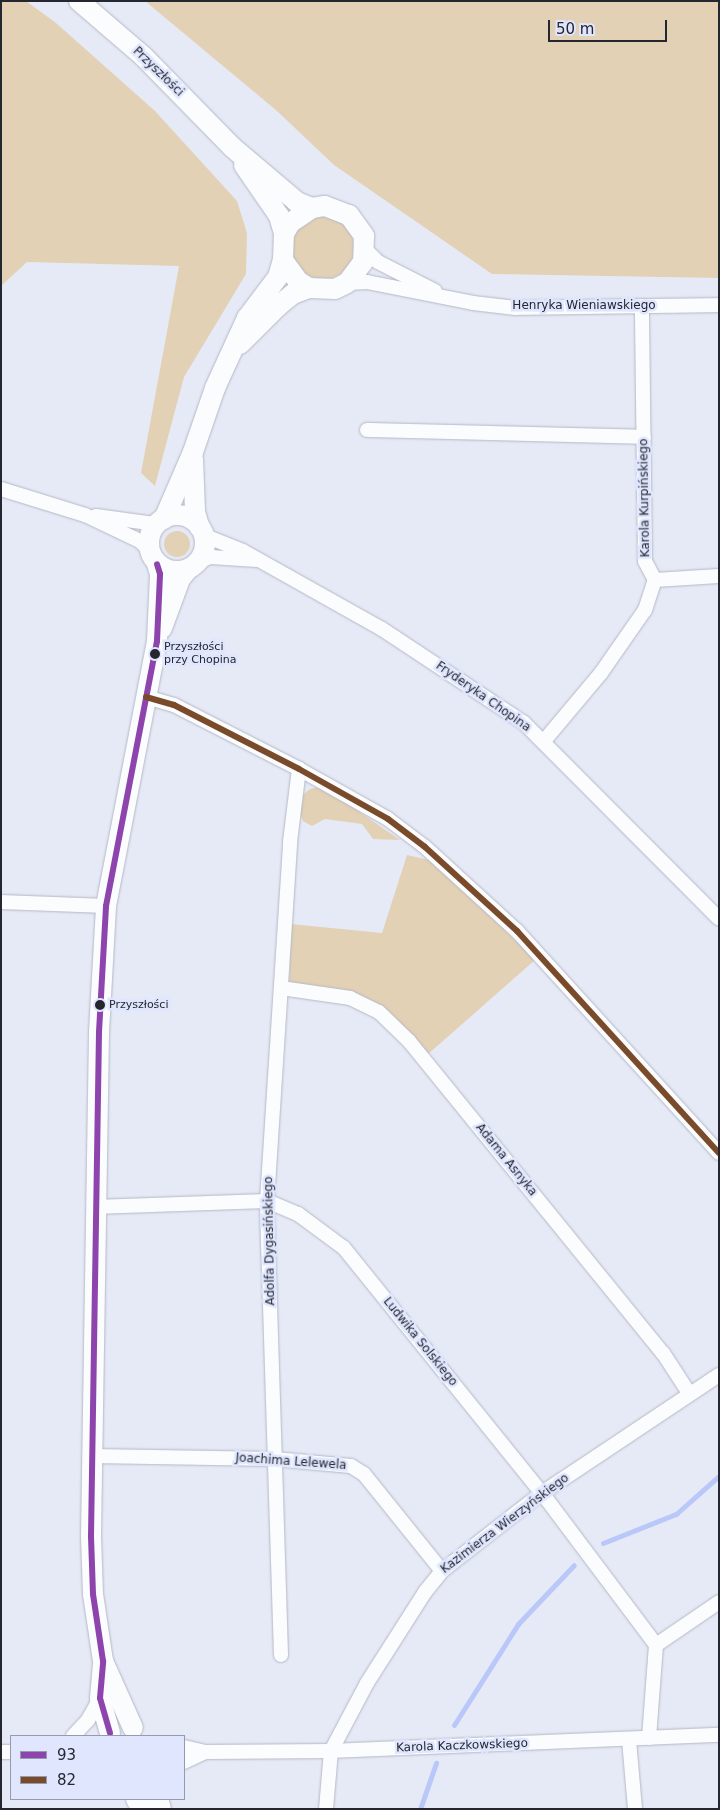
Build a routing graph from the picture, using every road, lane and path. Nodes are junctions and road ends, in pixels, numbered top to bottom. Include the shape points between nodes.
1 (79, 1) edge
2 (232, 147) junction
3 (312, 208) junction
4 (284, 234) junction
5 (366, 250) junction
6 (283, 260) junction
7 (347, 283) junction
8 (310, 288) junction
9 (449, 298) junction
10 (719, 305) edge
11 (642, 306) junction
12 (232, 352) junction
13 (367, 430) dead end
14 (644, 437) junction
15 (193, 452) junction
16 (1, 489) edge
17 (85, 515) junction
18 (160, 521) junction
19 (201, 530) junction
20 (153, 558) junction
21 (258, 560) junction
22 (193, 565) junction
23 (719, 576) edge
24 (655, 580) junction
25 (157, 642) junction
26 (146, 697) junction
27 (544, 741) junction
28 (300, 769) junction
29 (1, 902) edge
30 (106, 906) junction
31 (719, 919) edge
32 (281, 988) junction
33 (719, 1153) edge
34 (267, 1201) junction
35 (94, 1207) junction
36 (719, 1375) edge
37 (690, 1393) junction
38 (91, 1456) junction
39 (275, 1459) junction
40 (542, 1493) junction
41 (442, 1571) junction
42 (719, 1602) edge
43 (656, 1645) junction
44 (281, 1655) dead end
45 (103, 1662) junction
46 (100, 1698) junction
47 (139, 1732) edge
48 (75, 1735) edge
49 (108, 1735) edge
50 (719, 1735) edge
51 (649, 1738) junction
52 (629, 1740) junction
53 (185, 1747) edge
54 (332, 1751) junction
55 (205, 1752) junction
56 (185, 1762) edge
57 (141, 1800) edge
58 (156, 1803) edge
59 (326, 1809) edge
60 (635, 1809) edge

1 - 2 street, Przyszłości via 143,56
2 - 3 street, Przyszłości via 297,202
2 - 4 street, Przyszłości via 279,216
3 - 4 street via 290,223
3 - 5 street via 325,206 349,215 364,236
4 - 6 street
5 - 7 street via 363,262
5 - 9 street, Henryka Wieniawskiego via 378,262
6 - 8 street via 298,282
6 - 12 street via 278,277 247,318
7 - 8 street via 329,289
7 - 9 street, Henryka Wieniawskiego via 367,282
8 - 12 street via 293,294 278,306
9 - 11 street, Henryka Wieniawskiego via 516,308
10 - 11 street, Henryka Wieniawskiego
11 - 14 street, Karola Kurpińskiego
12 - 15 street via 215,388
13 - 14 street
14 - 24 street, Karola Kurpińskiego via 645,561
15 - 18 street
15 - 19 street via 195,512
16 - 17 street
17 - 18 street
17 - 20 street via 140,541
18 - 19 street via 186,517
18 - 20 street via 149,541
19 - 21 street, Fryderyka Chopina
19 - 22 street via 204,544
20 - 22 street via 175,571
20 - 25 street via 160,574
21 - 22 street, Fryderyka Chopina via 211,557
21 - 27 street, Fryderyka Chopina via 382,629 524,723
22 - 25 street via 180,579
23 - 24 street
24 - 27 street via 645,610 601,673
25 - 26 street
26 - 28 street via 174,705
26 - 30 street
27 - 31 street, Fryderyka Chopina via 628,831
28 - 32 street, Adolfa Dygasińskiego via 290,842
28 - 33 street via 388,819 425,847 517,931
29 - 30 street
30 - 35 street
32 - 34 street, Adolfa Dygasińskiego
32 - 37 street, Adama Asnyka via 350,998 380,1012 409,1041 663,1353
34 - 35 street, Ludwika Solskiego
34 - 39 street, Adolfa Dygasińskiego
34 - 40 street, Ludwika Solskiego via 298,1214 344,1248
35 - 38 street
36 - 37 street, Kazimierza Wierzyńskiego
37 - 40 street, Kazimierza Wierzyńskiego
38 - 39 street, Joachima Lelewela
38 - 45 street via 93,1594
39 - 41 street, Joachima Lelewela via 334,1463 351,1466 364,1474
39 - 44 street, Adolfa Dygasińskiego
40 - 41 street, Kazimierza Wierzyńskiego
40 - 43 street, Ludwika Solskiego
41 - 54 street, Kazimierza Wierzyńskiego via 367,1683
42 - 43 street
43 - 51 street
45 - 46 street
45 - 47 street
46 - 48 street
46 - 49 street
47 - 49 street via 120,1728
50 - 51 street, Karola Kaczkowskiego
51 - 52 street, Karola Kaczkowskiego
52 - 54 street, Karola Kaczkowskiego
52 - 60 street
53 - 55 street, Karola Kaczkowskiego
54 - 55 street, Karola Kaczkowskiego
54 - 59 street
55 - 56 street, Karola Kaczkowskiego
57 - 58 street

